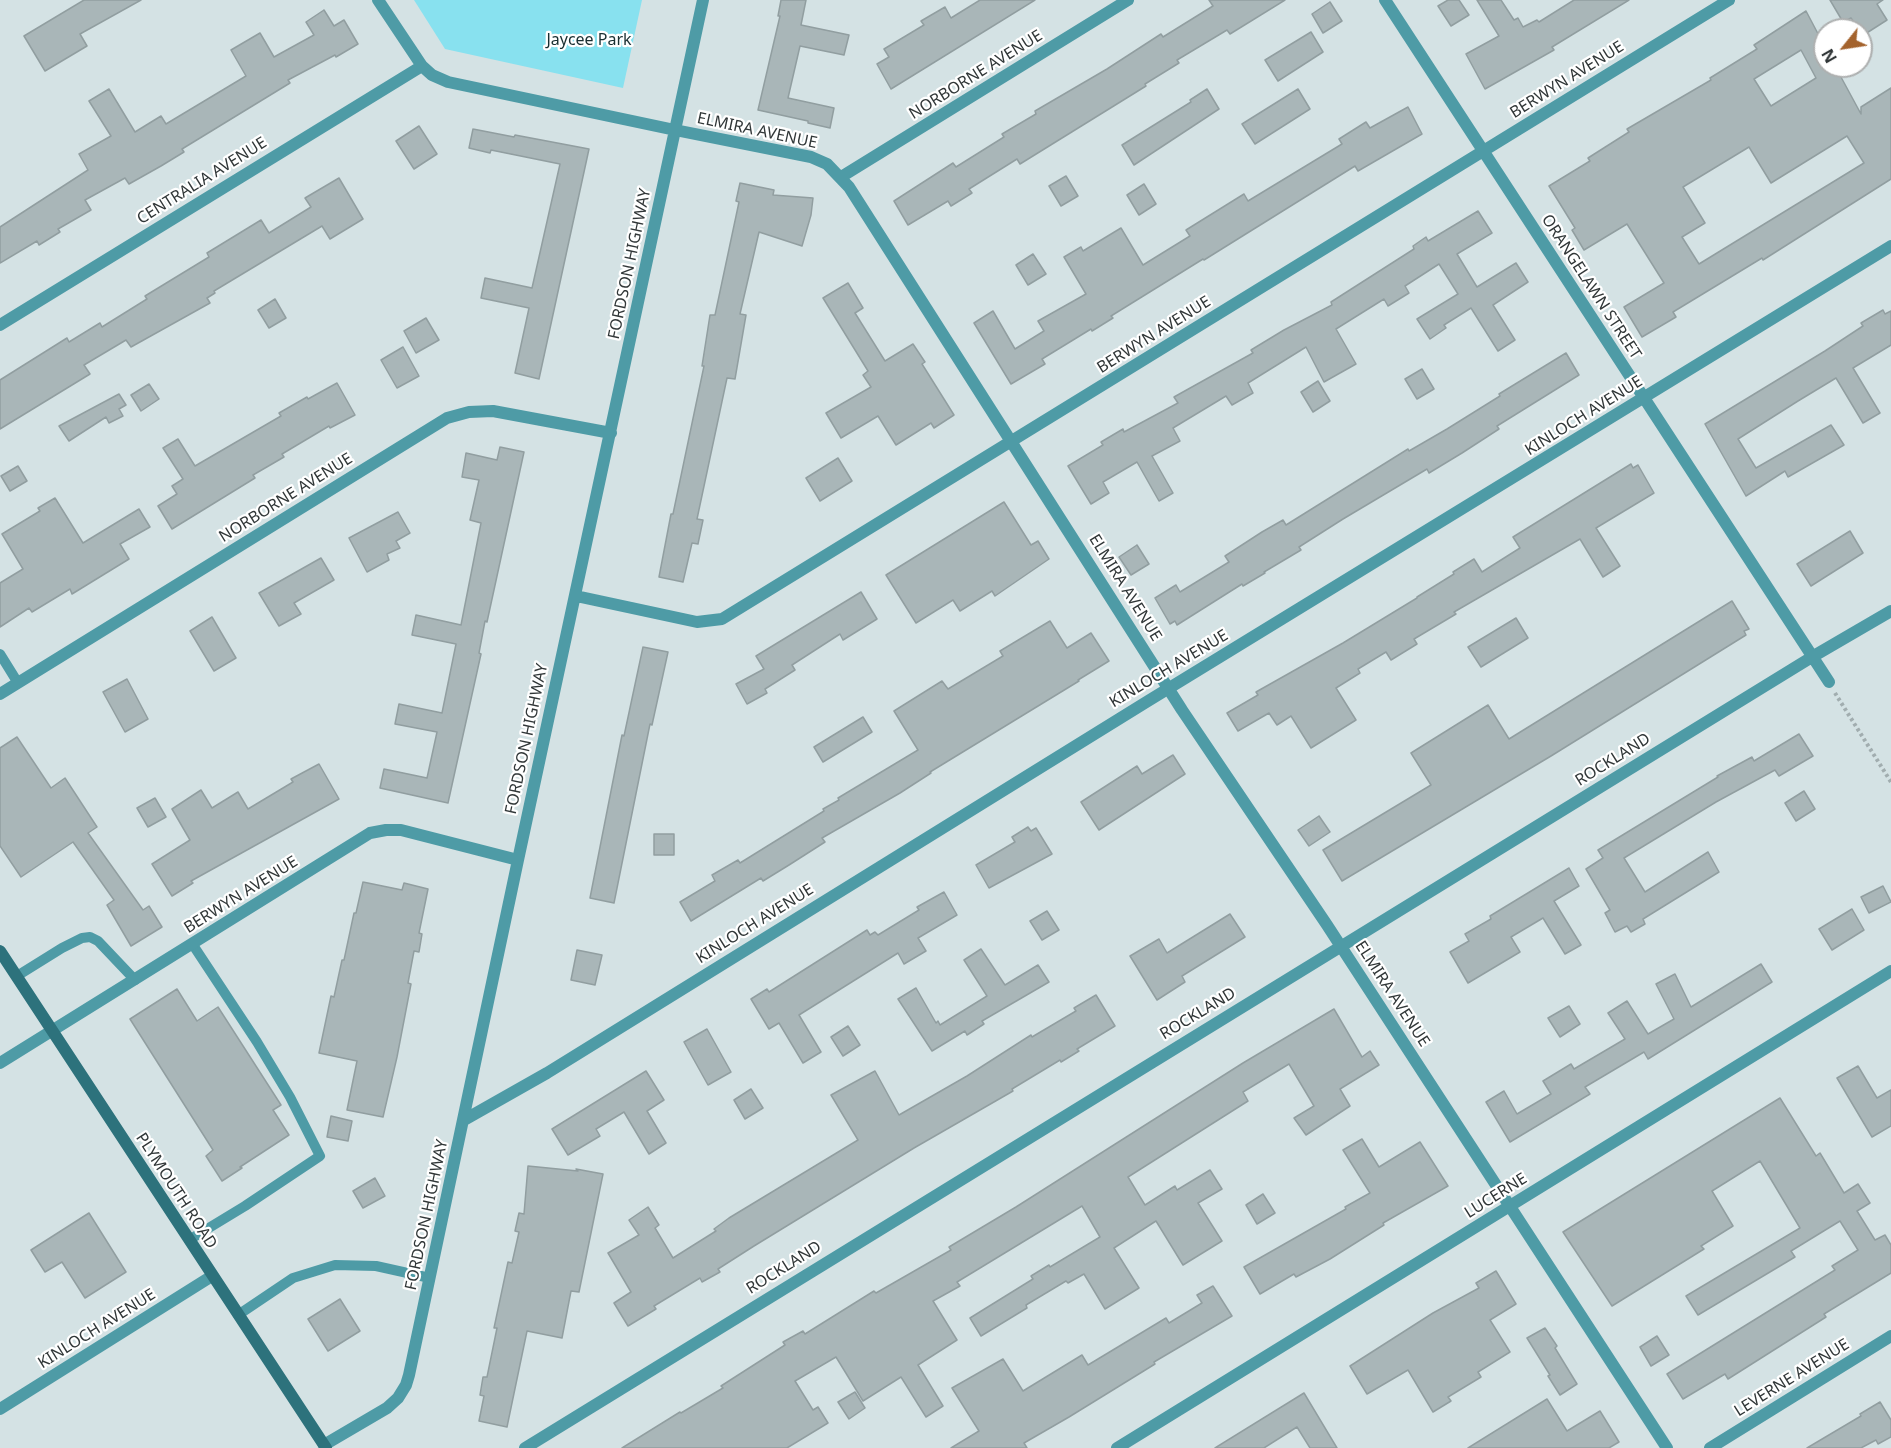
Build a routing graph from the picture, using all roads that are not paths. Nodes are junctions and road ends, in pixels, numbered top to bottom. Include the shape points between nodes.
1 (378, 0) edge
2 (703, 0) edge
3 (1128, 0) edge
4 (1385, 0) edge
5 (1729, 0) edge
6 (422, 66) junction
7 (675, 130) junction
8 (1483, 152) junction
9 (841, 177) junction
10 (1891, 246) edge
11 (0, 324) edge
12 (1644, 398) junction
13 (610, 433) junction
14 (1012, 442) junction
15 (576, 596) junction
16 (1891, 611) edge
17 (0, 654) edge
18 (1812, 657) junction
19 (1828, 682) road end
20 (18, 683) junction
21 (1169, 689) junction
22 (0, 694) edge
23 (518, 860) junction
24 (193, 945) junction
25 (1341, 946) junction
26 (0, 951) edge
27 (1891, 971) edge
28 (17, 976) junction
29 (135, 980) junction
30 (52, 1031) junction
31 (0, 1063) edge
32 (464, 1120) junction
33 (1510, 1207) junction
34 (189, 1240) junction
35 (212, 1276) junction
36 (430, 1278) junction
37 (238, 1315) junction
38 (1891, 1336) edge
39 (0, 1409) edge
40 (325, 1447) edge
41 (525, 1448) edge
42 (1117, 1448) edge
43 (1667, 1448) edge
44 (1710, 1448) edge

1 - 6 street, ELMIRA AVENUE
2 - 7 street, FORDSON HIGHWAY
3 - 9 street, NORBORNE AVENUE
4 - 8 street, ORANGELAWN STREET
5 - 8 street, BERWYN AVENUE
6 - 7 street, ELMIRA AVENUE via 448,82
6 - 11 street, CENTRALIA AVENUE
7 - 9 street, ELMIRA AVENUE via 811,157 827,164
7 - 13 street, FORDSON HIGHWAY
8 - 12 street, ORANGELAWN STREET
8 - 14 street, BERWYN AVENUE
9 - 14 street, ELMIRA AVENUE
10 - 12 street, KINLOCH AVENUE
12 - 18 street, ORANGELAWN STREET
12 - 21 street, KINLOCH AVENUE
13 - 15 street, FORDSON HIGHWAY
13 - 20 street, NORBORNE AVENUE via 493,411 447,418
14 - 15 street, BERWYN AVENUE via 722,619 697,622
14 - 21 street, ELMIRA AVENUE
15 - 23 street, FORDSON HIGHWAY
16 - 18 street, ROCKLAND
17 - 20 lane
18 - 19 street, ORANGELAWN STREET
18 - 25 street, ROCKLAND
20 - 22 street, NORBORNE AVENUE
21 - 25 street, ELMIRA AVENUE
21 - 32 street, KINLOCH AVENUE via 547,1073
23 - 24 street, BERWYN AVENUE via 401,830 370,833
23 - 32 street, FORDSON HIGHWAY
24 - 29 street, BERWYN AVENUE
24 - 34 lane via 257,1042 320,1156
25 - 33 street, ELMIRA AVENUE
25 - 41 street, ROCKLAND
26 - 28 main road, PLYMOUTH ROAD
27 - 33 street, LUCERNE
28 - 29 lane via 62,948 90,937
28 - 30 main road, PLYMOUTH ROAD
29 - 30 street, BERWYN AVENUE
30 - 31 street, BERWYN AVENUE
30 - 34 main road, PLYMOUTH ROAD
32 - 36 street, FORDSON HIGHWAY
33 - 42 street, LUCERNE
33 - 43 street, ELMIRA AVENUE
34 - 35 main road, PLYMOUTH ROAD
35 - 37 main road, PLYMOUTH ROAD
35 - 39 street, KINLOCH AVENUE
36 - 37 lane via 376,1266 335,1265 293,1278
36 - 40 street, FORDSON HIGHWAY via 406,1385 398,1398
37 - 40 main road, PLYMOUTH ROAD
38 - 44 street, LEVERNE AVENUE

